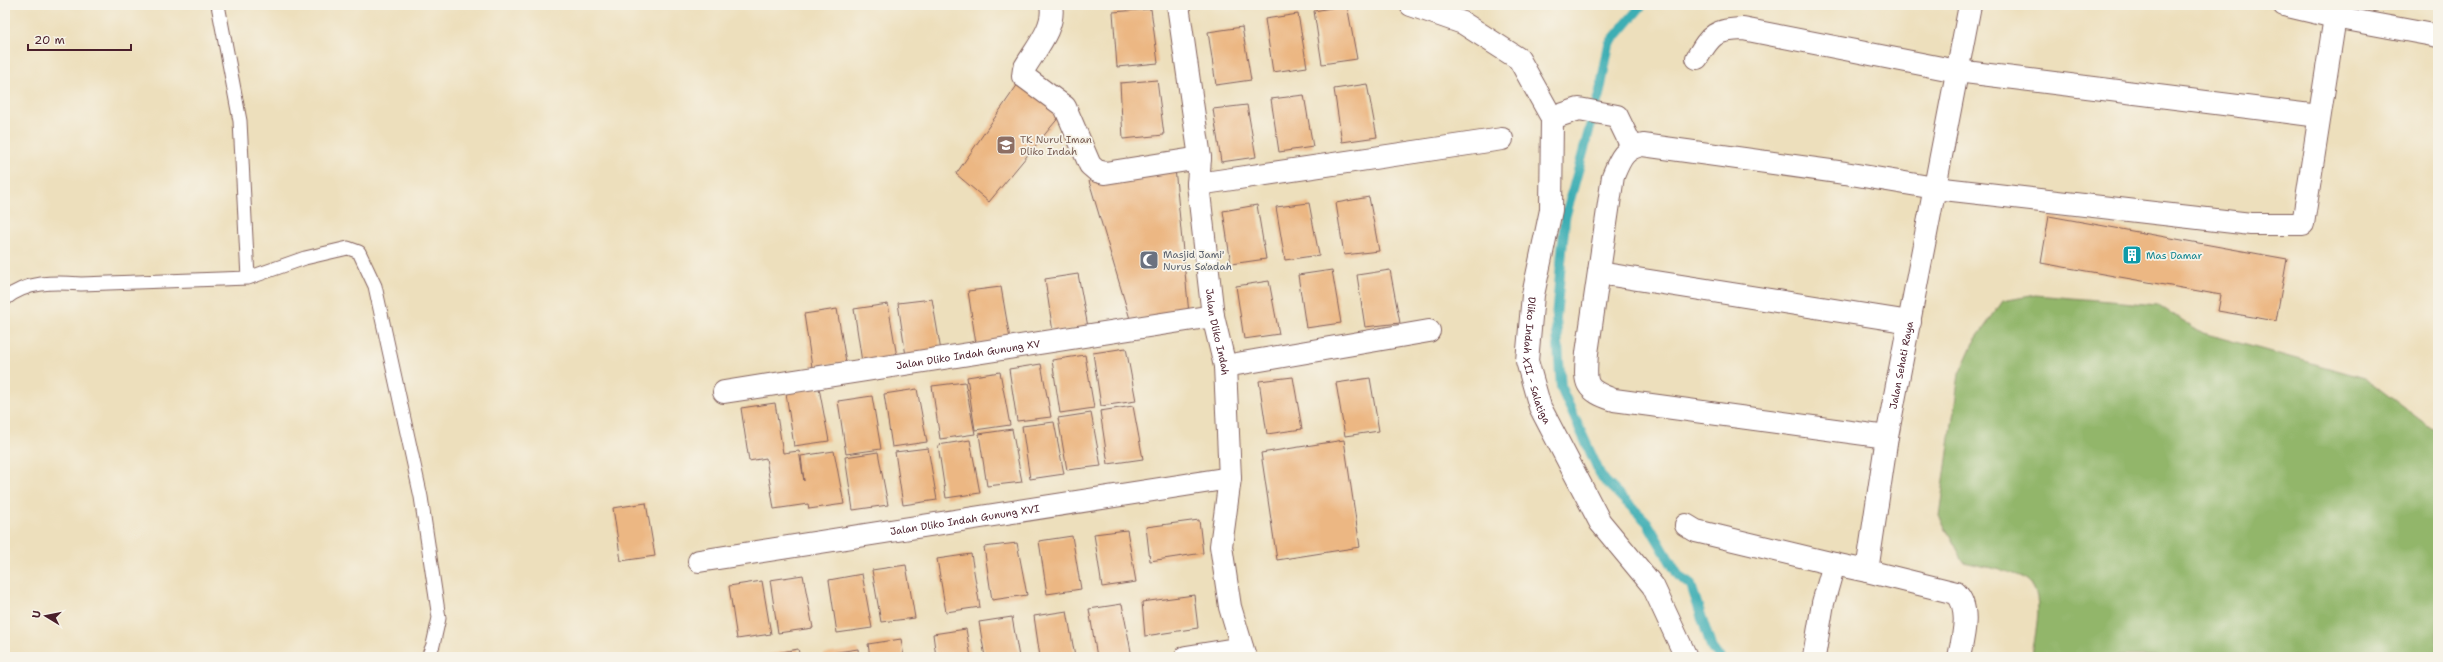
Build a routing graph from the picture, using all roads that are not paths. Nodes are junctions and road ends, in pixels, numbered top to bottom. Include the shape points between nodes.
1 (218, 5) edge
2 (1051, 5) edge
3 (1178, 5) edge
4 (1411, 5) edge
5 (1970, 5) edge
6 (2284, 5) edge
7 (2334, 17) junction
8 (2438, 36) edge
9 (1697, 58) dead end
10 (1957, 71) junction
11 (2319, 116) junction
12 (1552, 118) junction
13 (1502, 139) dead end
14 (1632, 147) junction
15 (1200, 158) junction
16 (1198, 184) junction
17 (1935, 188) junction
18 (1598, 273) junction
19 (248, 278) junction
20 (5, 299) edge
21 (1213, 316) junction
22 (1910, 322) junction
23 (1429, 331) dead end
24 (1225, 366) junction
25 (724, 392) dead end
26 (1887, 436) junction
27 (1230, 478) junction
28 (1686, 525) dead end
29 (699, 561) dead end
30 (1834, 564) junction
31 (1867, 571) junction
32 (1244, 652) edge
33 (428, 657) edge
34 (1186, 657) edge
35 (1686, 657) edge
36 (1814, 657) edge
37 (1959, 657) edge

1 - 19 lane via 240,121
2 - 15 street via 1053,13 1049,25 1024,69 1023,76 1065,107 1090,165 1105,173
3 - 15 street, Jalan Dliko Indah
4 - 12 street via 1463,23 1519,60
5 - 10 street, Jalan Sehati Raya
6 - 7 street
7 - 8 street
7 - 11 street
9 - 10 street via 1708,38 1722,30 1743,29
10 - 11 street
10 - 17 street, Jalan Sehati Raya
11 - 17 street via 2303,224 2251,224
12 - 14 street via 1579,110 1618,116
12 - 35 street, Dliko Indah XII - Salatiga via 1551,210 1533,295 1527,362 1540,407 1600,522 1654,586
13 - 16 street
14 - 17 street via 1643,145 1689,151
14 - 18 street via 1620,160 1613,176
15 - 16 street, Jalan Dliko Indah
16 - 21 street, Jalan Dliko Indah
17 - 22 street, Jalan Sehati Raya
18 - 22 street
18 - 26 street via 1586,380 1588,387 1596,394 1614,400
19 - 20 lane via 82,284 54,282 16,289
19 - 33 lane via 305,258 348,248 359,252 364,262 375,286 421,497 439,618
21 - 24 street, Jalan Dliko Indah
21 - 25 street, Jalan Dliko Indah Gunung XV
22 - 26 street, Jalan Sehati Raya
23 - 24 street
24 - 27 street, Jalan Dliko Indah
26 - 31 street, Jalan Sehati Raya
27 - 29 street, Jalan Dliko Indah Gunung XVI
27 - 32 street, Jalan Dliko Indah via 1222,546 1230,607
28 - 30 street via 1696,532
30 - 31 street
30 - 36 street via 1823,603
31 - 37 street via 1956,593 1962,600 1965,611
32 - 34 street

